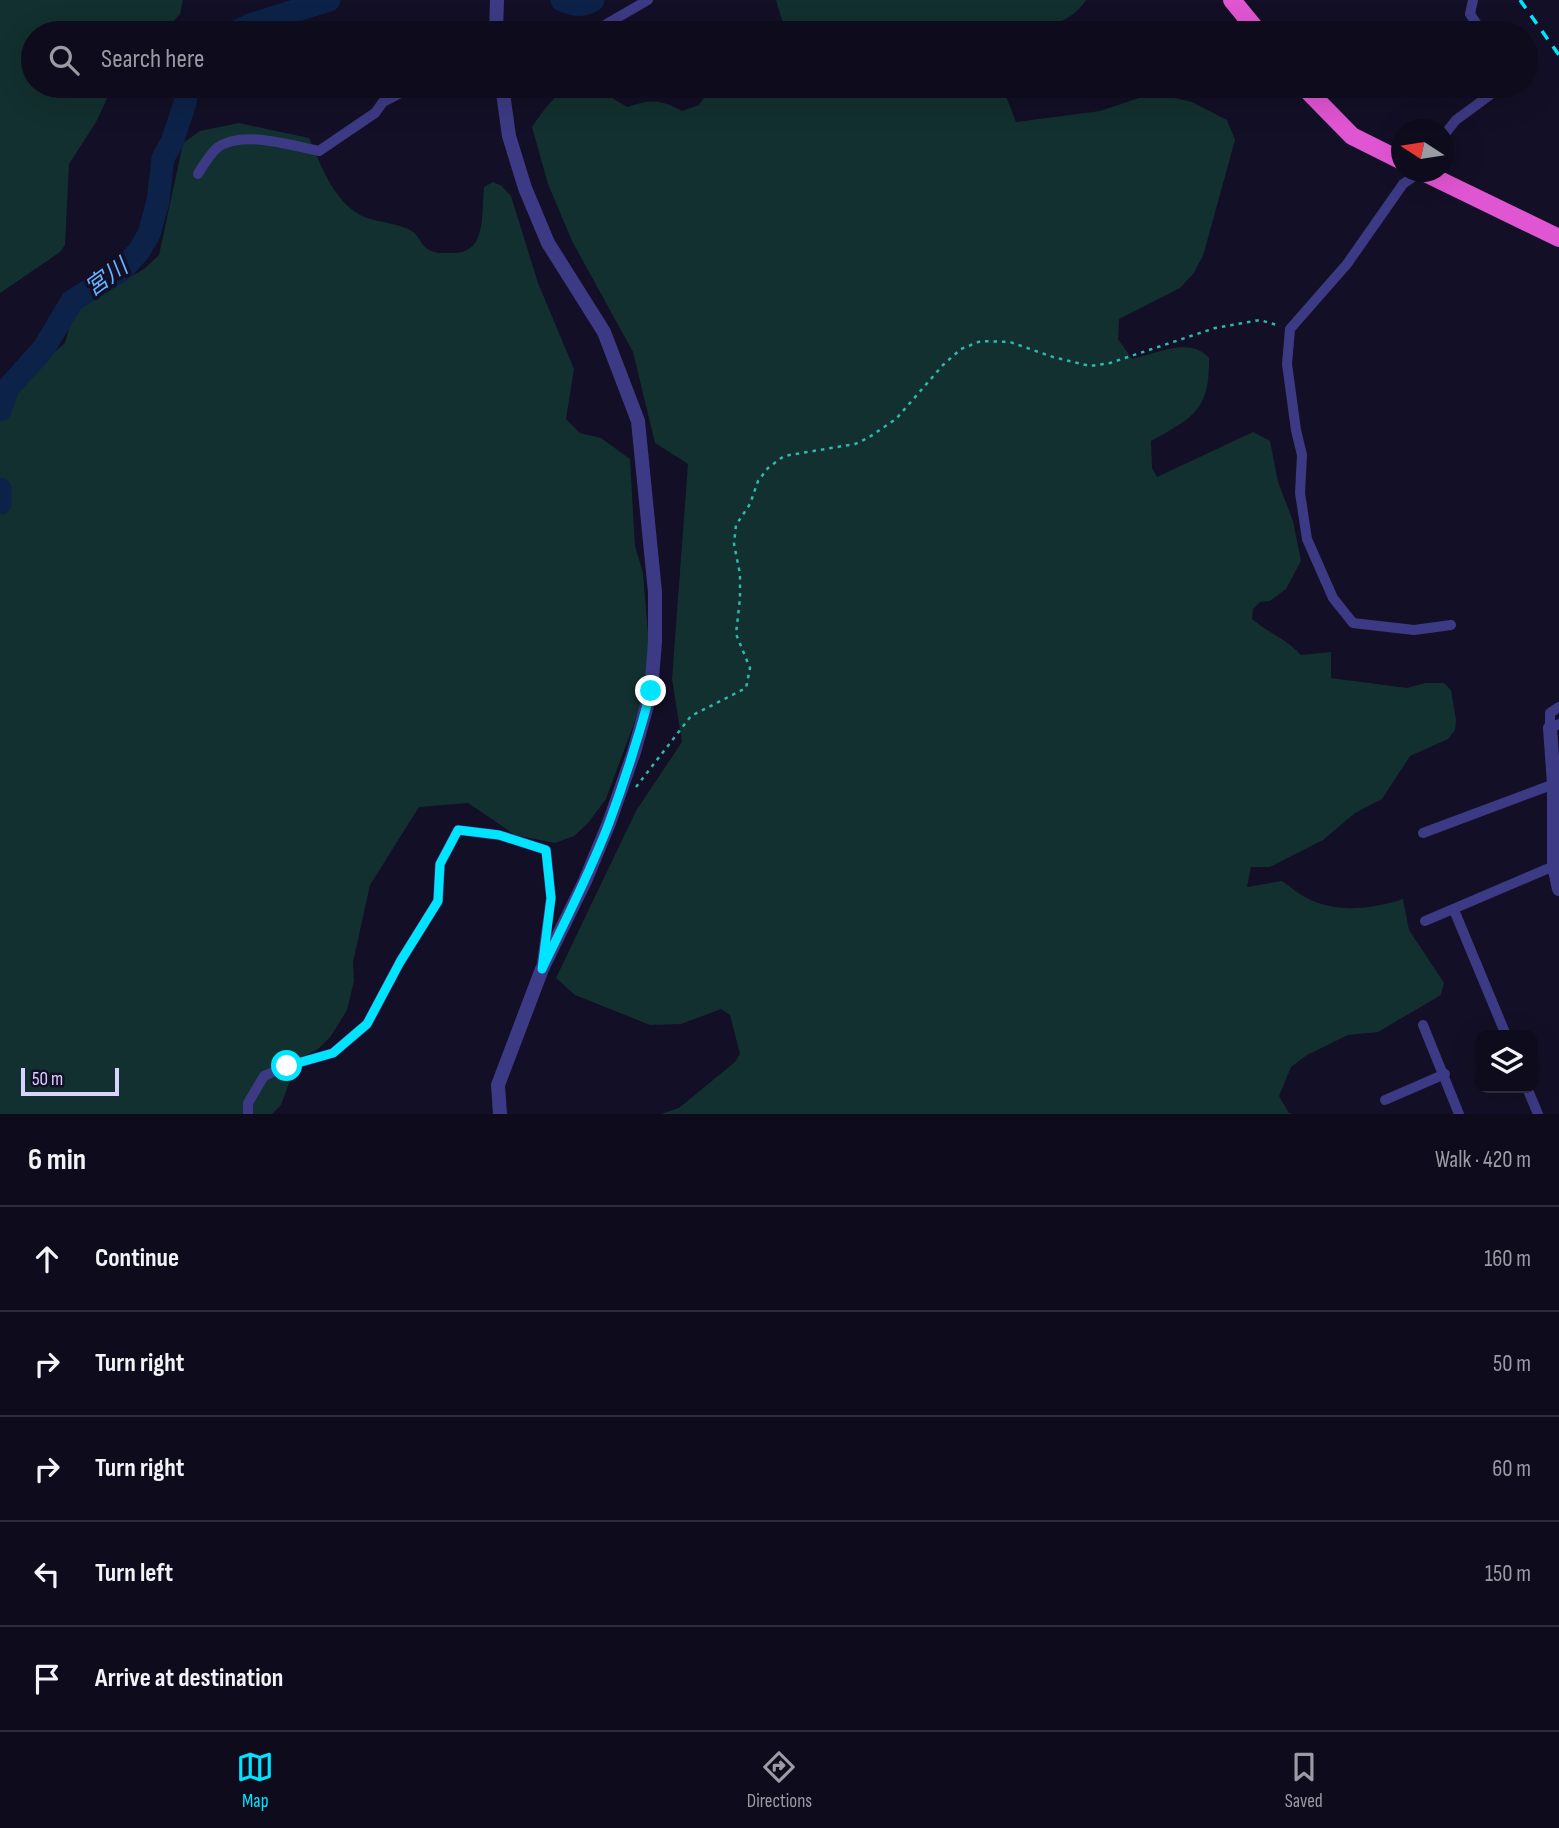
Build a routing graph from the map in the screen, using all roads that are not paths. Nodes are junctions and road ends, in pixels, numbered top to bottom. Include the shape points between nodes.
1 (497, 0) edge
2 (648, 0) edge
3 (1232, 0) edge
4 (1473, 0) edge
5 (496, 21) edge
6 (612, 21) edge
7 (1249, 21) edge
8 (1474, 21) edge
9 (391, 98) edge
10 (504, 98) edge
11 (1315, 98) edge
12 (1486, 98) edge
13 (1454, 122) edge
14 (1391, 156) edge
15 (198, 174) dead end
16 (1406, 182) edge
17 (1442, 182) edge
18 (1559, 238) edge
19 (1451, 625) dead end
20 (1559, 707) edge
21 (1555, 726) edge
22 (1554, 784) junction
23 (1423, 833) dead end
24 (1554, 866) junction
25 (1559, 889) edge
26 (1454, 910) junction
27 (1425, 921) dead end
28 (542, 969) junction
29 (1423, 1026) dead end
30 (1504, 1030) edge
31 (1445, 1074) junction
32 (1529, 1093) edge
33 (1385, 1100) dead end
34 (248, 1114) edge
35 (500, 1114) edge
36 (1460, 1114) edge
37 (1538, 1114) edge

1 - 5 street
2 - 6 street
3 - 7 highway
4 - 8 street via 1469,14
9 - 15 street via 319,151 258,139 233,141 210,154
10 - 28 street via 509,136 525,188 548,243 604,332 638,421 655,592 651,691 634,752 585,881
11 - 14 highway via 1352,136
12 - 13 street
16 - 19 street via 1347,264 1290,329 1287,364 1302,455 1300,493 1307,539 1333,598 1353,623 1414,630
17 - 18 highway
20 - 21 street via 1550,713
21 - 22 street
22 - 23 street
22 - 24 street
24 - 25 street
24 - 26 street
26 - 27 street
26 - 30 street
28 - 34 street via 551,898 546,850 499,835 458,830 440,864 438,901 367,1024 333,1053 264,1076 248,1103
28 - 35 street via 498,1085
29 - 31 street
31 - 33 street
31 - 36 street
32 - 37 street

